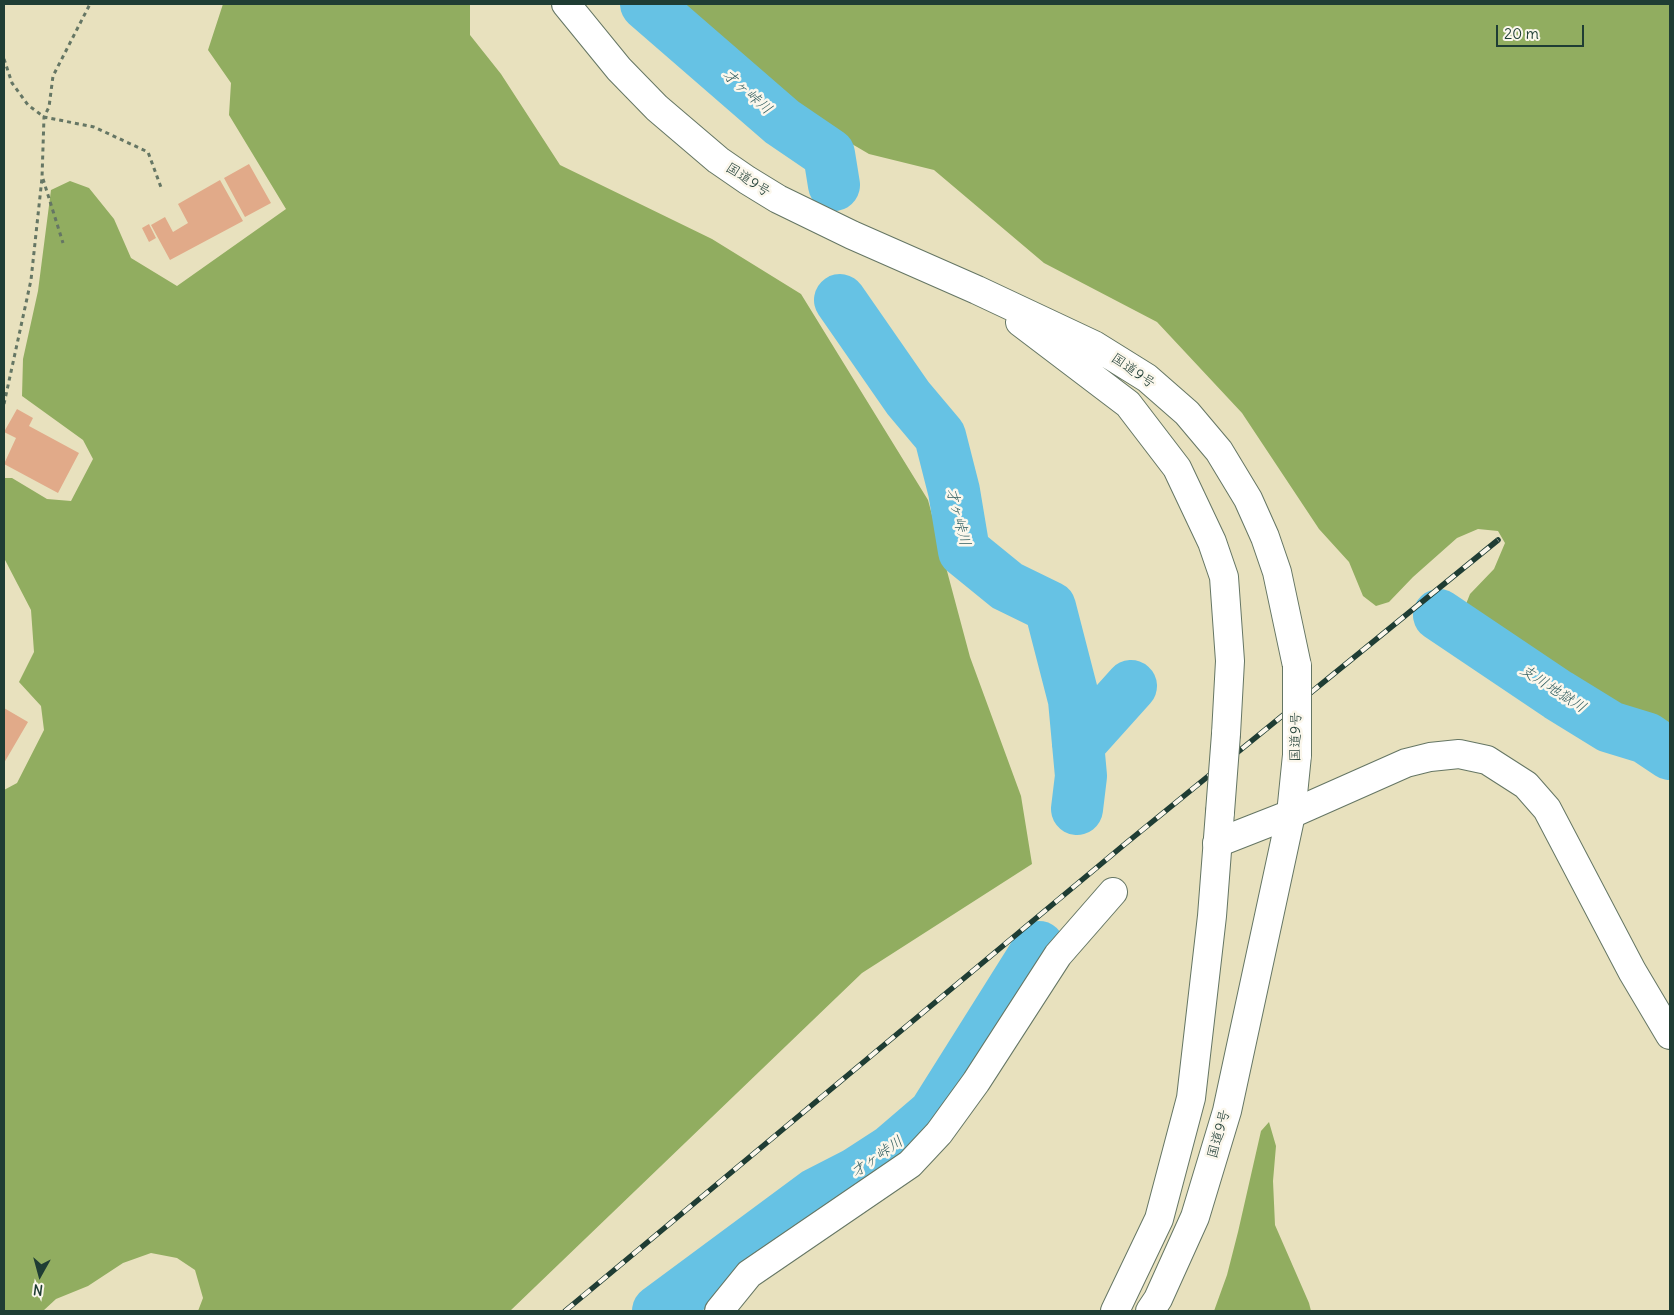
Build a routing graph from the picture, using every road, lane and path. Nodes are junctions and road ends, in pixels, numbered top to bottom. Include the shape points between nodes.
1 (90, 4) edge
2 (566, 4) edge
3 (4, 59) edge
4 (44, 117) junction
5 (42, 178) junction
6 (162, 190) dead end
7 (63, 243) dead end
8 (977, 290) junction
9 (4, 404) edge
10 (1291, 814) junction
11 (1218, 842) junction
12 (1113, 892) dead end
13 (1670, 1035) edge
14 (719, 1311) edge
15 (1116, 1311) edge
16 (1150, 1311) edge

1 - 4 path via 52,76 49,107
2 - 8 main road, 国道9号 via 619,69 651,102 732,170 778,199
3 - 4 path via 12,83 28,105
4 - 5 path
4 - 6 path via 94,127 148,152
5 - 7 path
5 - 9 path via 31,280
8 - 10 main road, 国道9号, bridge via 1094,345 1147,378 1187,413 1219,451 1248,499 1277,572 1297,666 1297,755
8 - 11 main road, 国道9号, bridge via 1128,404 1177,468 1212,542 1224,577 1230,660
10 - 11 main road
10 - 13 main road via 1406,763 1430,757 1459,754 1487,760 1508,771 1526,785 1547,809 1632,971
10 - 16 main road, 国道9号 via 1226,1111 1195,1216
11 - 15 main road, 国道9号 via 1191,1098 1159,1219
12 - 14 main road via 1058,955 976,1082 939,1133 910,1164 749,1274

